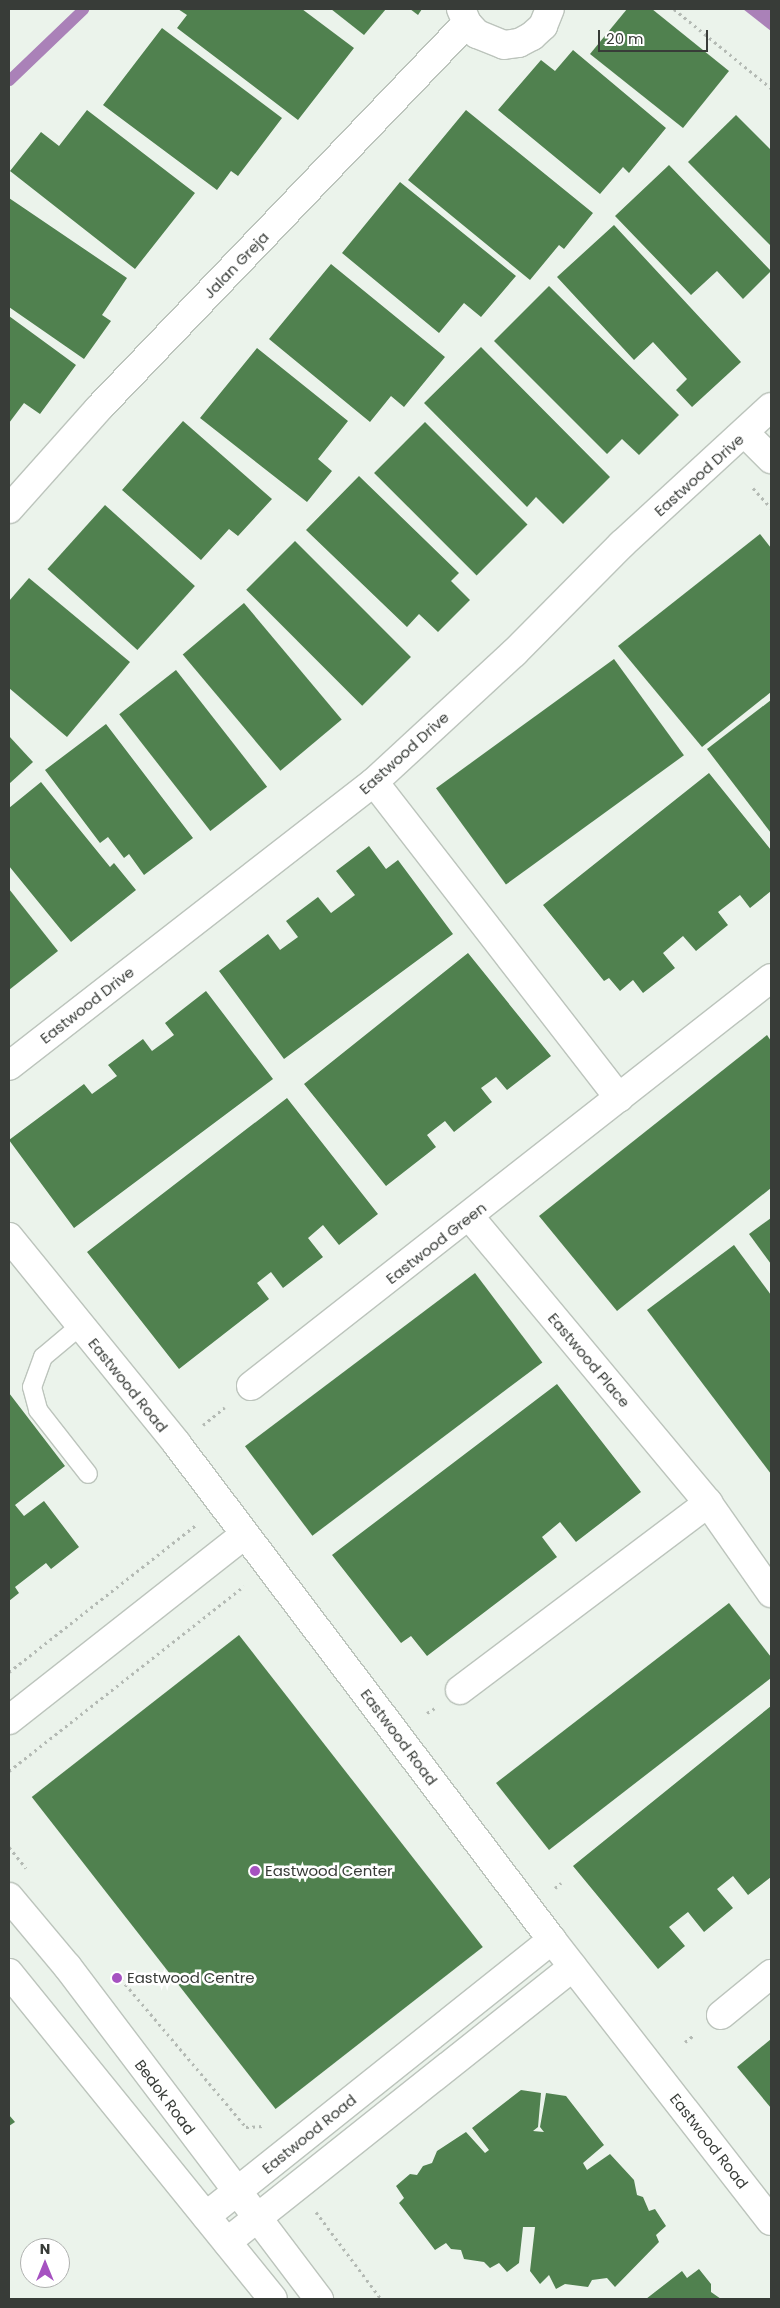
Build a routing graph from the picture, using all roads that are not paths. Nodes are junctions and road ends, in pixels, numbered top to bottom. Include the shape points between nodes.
1 (550, 9) edge
2 (464, 16) edge
3 (771, 407) edge
4 (745, 433) junction
5 (771, 459) edge
6 (9, 509) edge
7 (374, 782) junction
8 (767, 990) edge
9 (9, 1066) edge
10 (619, 1098) junction
11 (470, 1217) junction
12 (9, 1237) edge
13 (80, 1326) junction
14 (251, 1386) dead end
15 (88, 1474) dead end
16 (708, 1503) junction
17 (246, 1534) junction
18 (771, 1593) edge
19 (460, 1690) dead end
20 (9, 1720) edge
21 (9, 1898) edge
22 (552, 1940) junction
23 (573, 1967) junction
24 (9, 1973) edge
25 (771, 1974) edge
26 (721, 2015) dead end
27 (237, 2192) junction
28 (206, 2216) junction
29 (257, 2218) junction
30 (771, 2221) edge
31 (227, 2242) junction
32 (274, 2299) edge
33 (319, 2299) edge

1 - 2 street, Jalan Greja via 542,26 519,43 489,42
2 - 6 street, Jalan Greja
3 - 4 street, Eastwood Drive
4 - 5 street
4 - 7 street, Eastwood Drive via 622,544 514,653
7 - 9 street, Eastwood Drive
7 - 10 street
8 - 10 street, Eastwood Green
10 - 11 street, Eastwood Green
11 - 14 street, Eastwood Green
11 - 16 street, Eastwood Place
12 - 13 street, Eastwood Road
13 - 15 lane via 43,1357 32,1387 38,1410
13 - 17 street, Eastwood Road
16 - 18 street, Eastwood Place
16 - 19 street
17 - 20 street
17 - 22 street, Eastwood Road
21 - 27 street, Bedok Road via 67,1966
22 - 23 street, Eastwood Road
22 - 27 street, Eastwood Road
23 - 29 street
23 - 30 street, Eastwood Road
24 - 28 street
25 - 26 street
27 - 28 street, Eastwood Road
27 - 29 street, Bedok Road
28 - 31 street
29 - 31 street
29 - 33 street, Bedok Road
31 - 32 street

